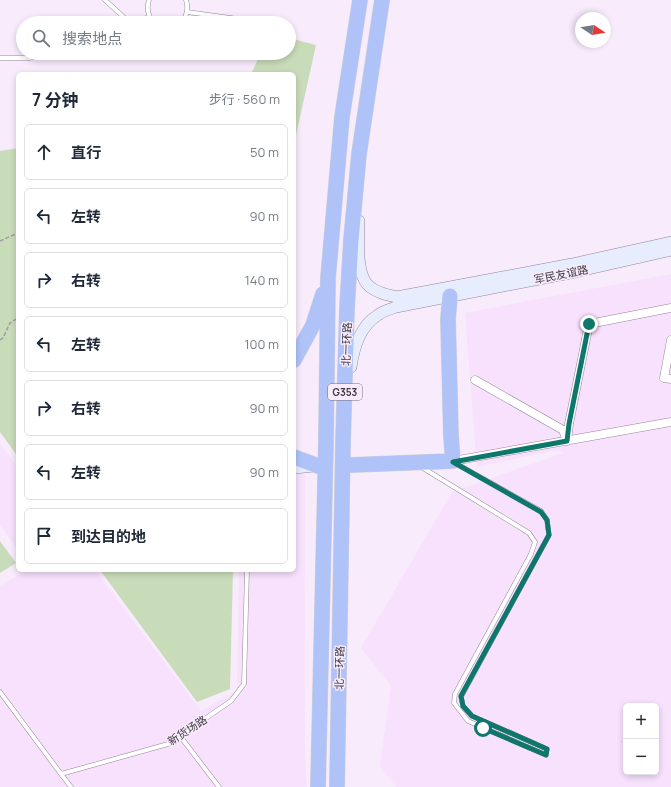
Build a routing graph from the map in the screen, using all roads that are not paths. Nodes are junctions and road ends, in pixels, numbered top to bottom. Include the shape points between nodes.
1 (105, 0) edge
2 (149, 0) edge
3 (186, 0) edge
4 (360, 0) edge
5 (382, 0) edge
6 (187, 12) junction
7 (122, 16) edge
8 (149, 16) edge
9 (186, 16) edge
10 (216, 16) edge
11 (0, 58) edge
12 (16, 58) edge
13 (359, 154) junction
14 (671, 242) edge
15 (671, 250) edge
16 (328, 278) junction
17 (450, 291) junction
18 (671, 308) edge
19 (671, 340) edge
20 (296, 356) edge
21 (671, 379) edge
22 (475, 380) dead end
23 (671, 422) edge
24 (343, 441) junction
25 (567, 441) junction
26 (296, 458) edge
27 (453, 462) junction
28 (416, 463) junction
29 (351, 465) dead end
30 (318, 466) joint
31 (296, 468) edge
32 (247, 572) edge
33 (0, 692) edge
34 (180, 736) junction
35 (61, 774) junction
36 (71, 787) edge
37 (219, 787) edge
38 (318, 787) edge
39 (337, 787) edge

1 - 7 lane
2 - 8 lane
3 - 6 lane
4 - 16 highway, 北一环路 / G353 via 342,117
5 - 13 highway, 北一环路 / G353
6 - 9 lane
6 - 10 lane
11 - 12 lane
13 - 17 street via 359,262 364,280 381,293 397,297
13 - 24 highway, 北一环路 / G353 via 347,308
14 - 17 street, 军民友谊路
15 - 17 street, 军民友谊路 via 575,272
16 - 20 highway via 313,325
16 - 38 highway, 北一环路 / G353
17 - 24 street via 396,307 379,314 368,323 353,352
17 - 27 highway via 448,319
18 - 25 street via 589,324
19 - 21 street via 664,378
22 - 25 street via 563,430
23 - 25 street
24 - 39 highway, 北一环路 / G353
25 - 27 street
26 - 30 highway
27 - 28 highway
27 - 28 lane via 541,512 547,520 549,535 461,696 463,706 472,716 547,749 546,755 468,721 454,703 455,694 531,554 535,542 529,533
28 - 29 highway
30 - 31 street
32 - 34 lane, 新货场路 via 244,684 231,700
33 - 35 lane
34 - 35 lane, 新货场路 via 168,744
34 - 37 lane
35 - 36 lane

